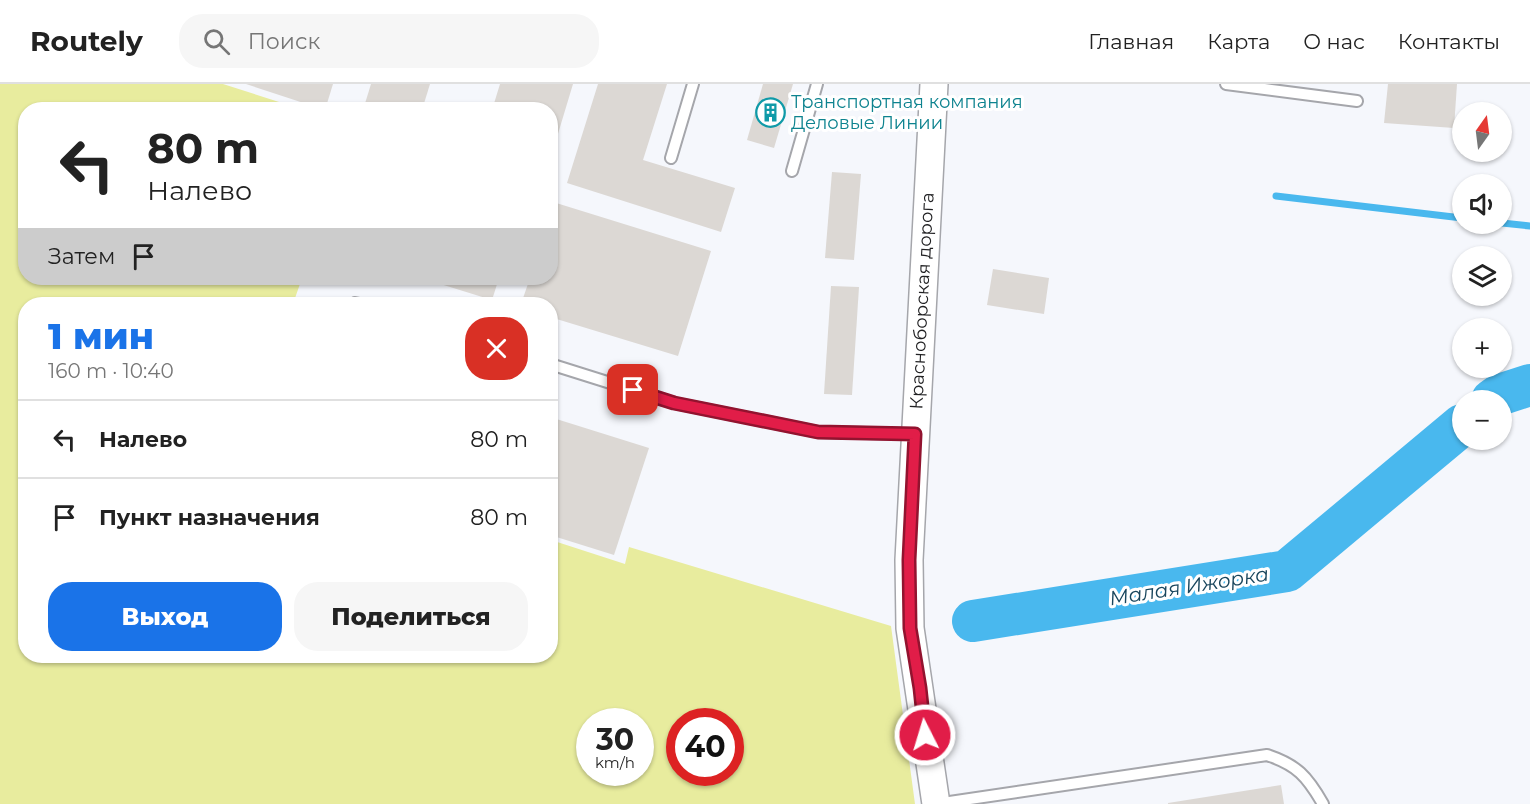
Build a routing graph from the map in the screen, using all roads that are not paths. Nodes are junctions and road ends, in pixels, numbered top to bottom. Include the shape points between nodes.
1 (693, 84) edge
2 (817, 84) edge
3 (934, 84) edge
4 (1226, 84) edge
5 (1357, 101) dead end
6 (671, 158) dead end
7 (792, 171) dead end
8 (558, 367) edge
9 (915, 434) junction
10 (936, 804) edge
11 (1323, 804) edge

1 - 6 lane
2 - 7 lane
3 - 9 street, Красноборская дорога
4 - 5 lane
8 - 9 lane via 674,403 807,429
9 - 10 street, Красноборская дорога via 910,628
10 - 11 lane via 1267,755 1290,763 1310,782

